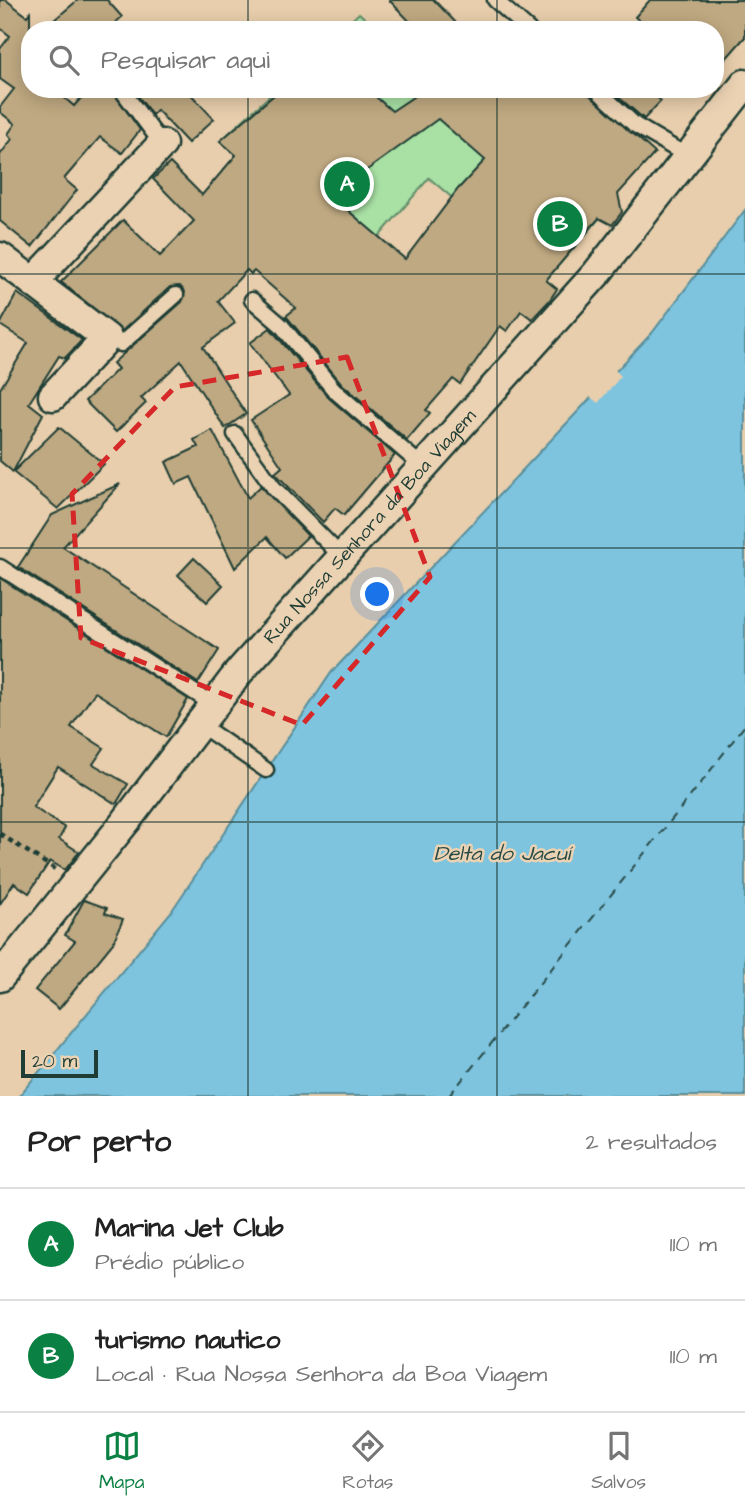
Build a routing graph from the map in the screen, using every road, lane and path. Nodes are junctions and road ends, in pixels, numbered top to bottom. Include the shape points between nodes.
1 (495, 0) edge
2 (519, 21) edge
3 (745, 84) edge
4 (128, 98) edge
5 (606, 98) edge
6 (162, 144) joint
7 (689, 157) junction
8 (0, 257) edge
9 (33, 282) junction
10 (176, 295) dead end
11 (252, 300) dead end
12 (107, 338) junction
13 (53, 396) dead end
14 (235, 434) dead end
15 (423, 467) junction
16 (342, 557) junction
17 (0, 567) edge
18 (206, 715) junction
19 (266, 770) dead end
20 (0, 834) edge
21 (77, 882) junction
22 (0, 977) edge

1 - 2 lane
3 - 7 street, Rua Nossa Senhora da Boa Viagem
4 - 6 lane
5 - 7 lane via 635,125
6 - 9 street
7 - 15 street, Rua Nossa Senhora da Boa Viagem via 612,254
8 - 9 street
9 - 12 street
10 - 12 lane via 121,344
11 - 15 lane via 281,325 335,391
12 - 13 street
14 - 16 lane via 274,488
15 - 16 street, Rua Nossa Senhora da Boa Viagem
16 - 18 street, Rua Nossa Senhora da Boa Viagem
17 - 18 lane
18 - 19 lane
18 - 21 street, Rua Nossa Senhora da Boa Viagem
20 - 21 path
21 - 22 street, Rua Nossa Senhora da Boa Viagem

